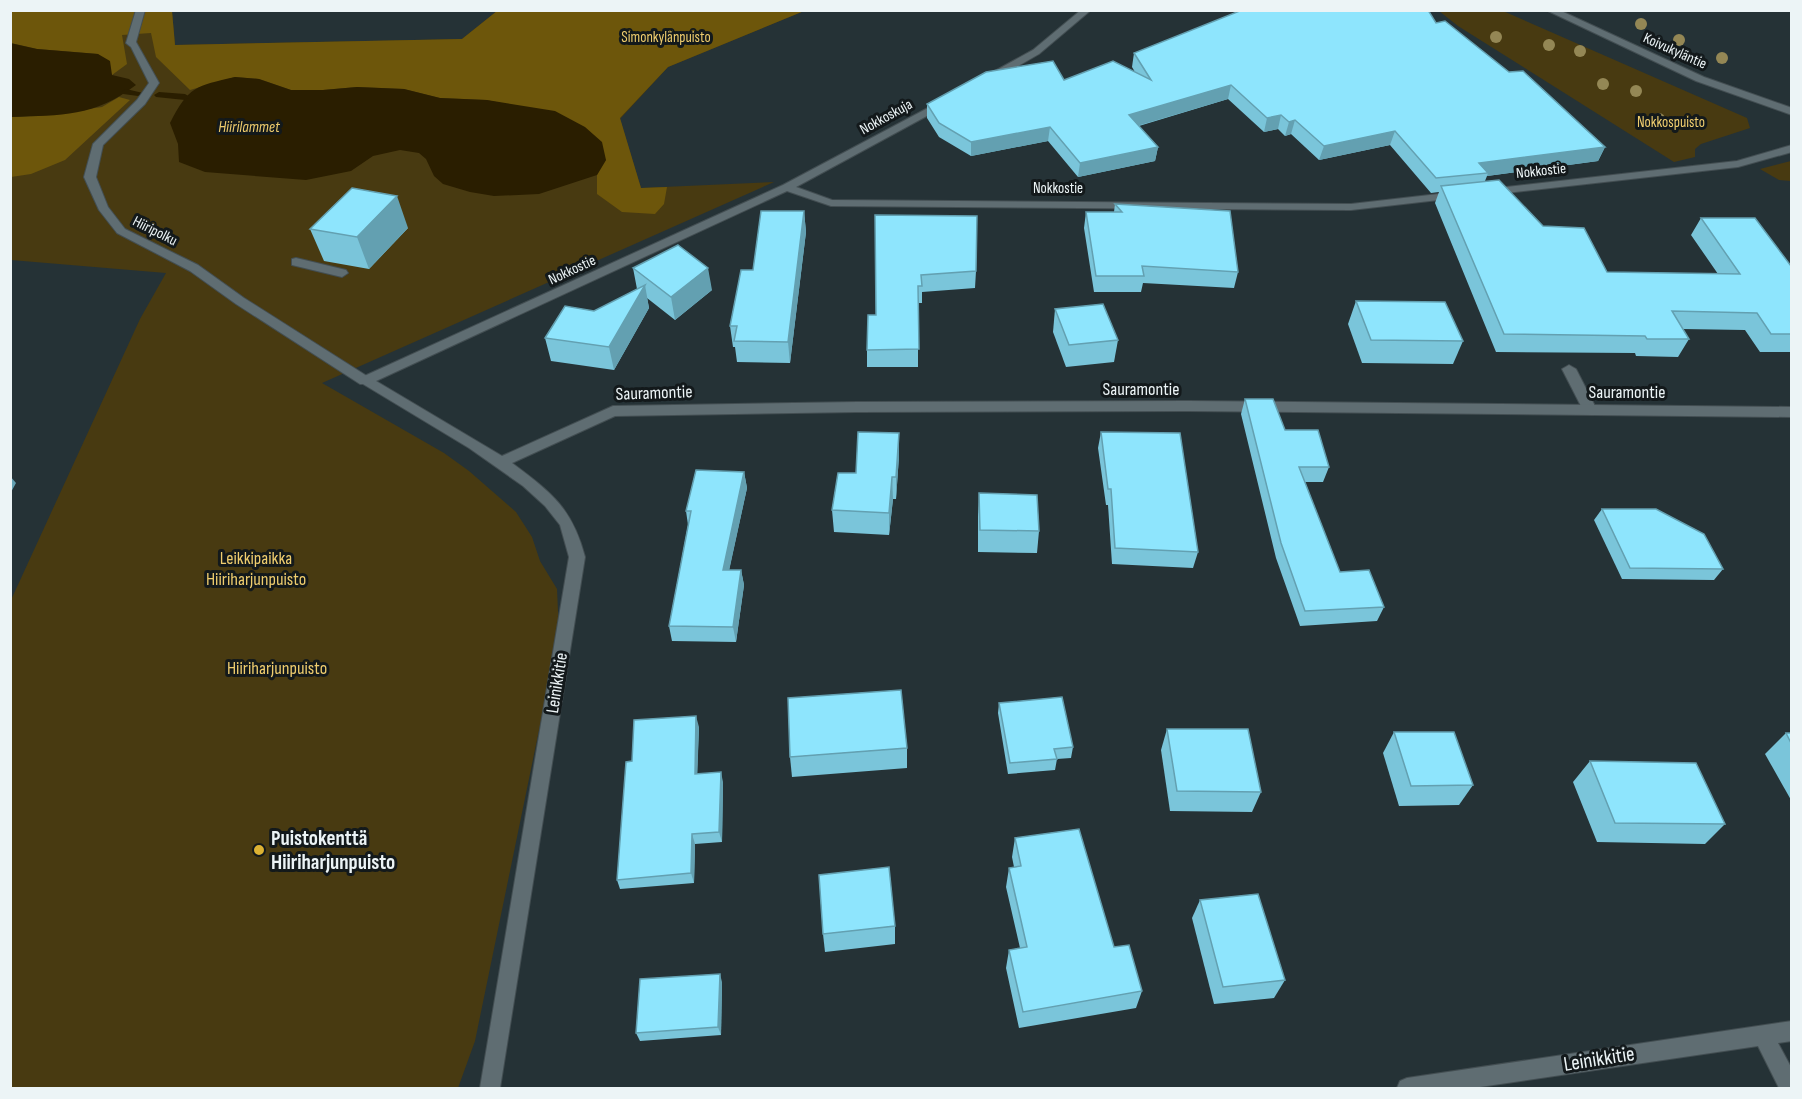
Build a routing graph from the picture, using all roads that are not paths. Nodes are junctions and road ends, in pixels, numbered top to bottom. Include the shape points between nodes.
1 (141, 10) edge
2 (1087, 10) edge
3 (1550, 10) edge
4 (974, 86) edge
5 (953, 97) edge
6 (1791, 112) edge
7 (1791, 148) edge
8 (787, 187) junction
9 (296, 262) dead end
10 (342, 273) dead end
11 (1569, 369) dead end
12 (365, 381) junction
13 (1590, 410) junction
14 (1791, 411) edge
15 (501, 463) junction
16 (1791, 1031) edge
17 (1763, 1034) junction
18 (489, 1089) edge
19 (1407, 1089) edge
20 (1790, 1089) edge

1 - 12 street, Hiiripolku via 131,43 154,83 141,102 98,144 90,177 103,208 121,231 194,268
2 - 4 street via 1036,52
3 - 6 street, Koivukyläntie via 1700,79
5 - 8 street, Nokkoskuja
7 - 8 street, Nokkostie via 1738,164 1351,207 831,203
8 - 12 street, Nokkostie
9 - 10 street
11 - 13 street
12 - 15 street, Leinikkitie
13 - 14 street, Sauramontie
13 - 15 street, Sauramontie via 1081,406 613,411
15 - 18 street, Leinikkitie via 540,493 567,523 578,557
16 - 17 street, Leinikkitie
17 - 19 street, Leinikkitie
17 - 20 street

